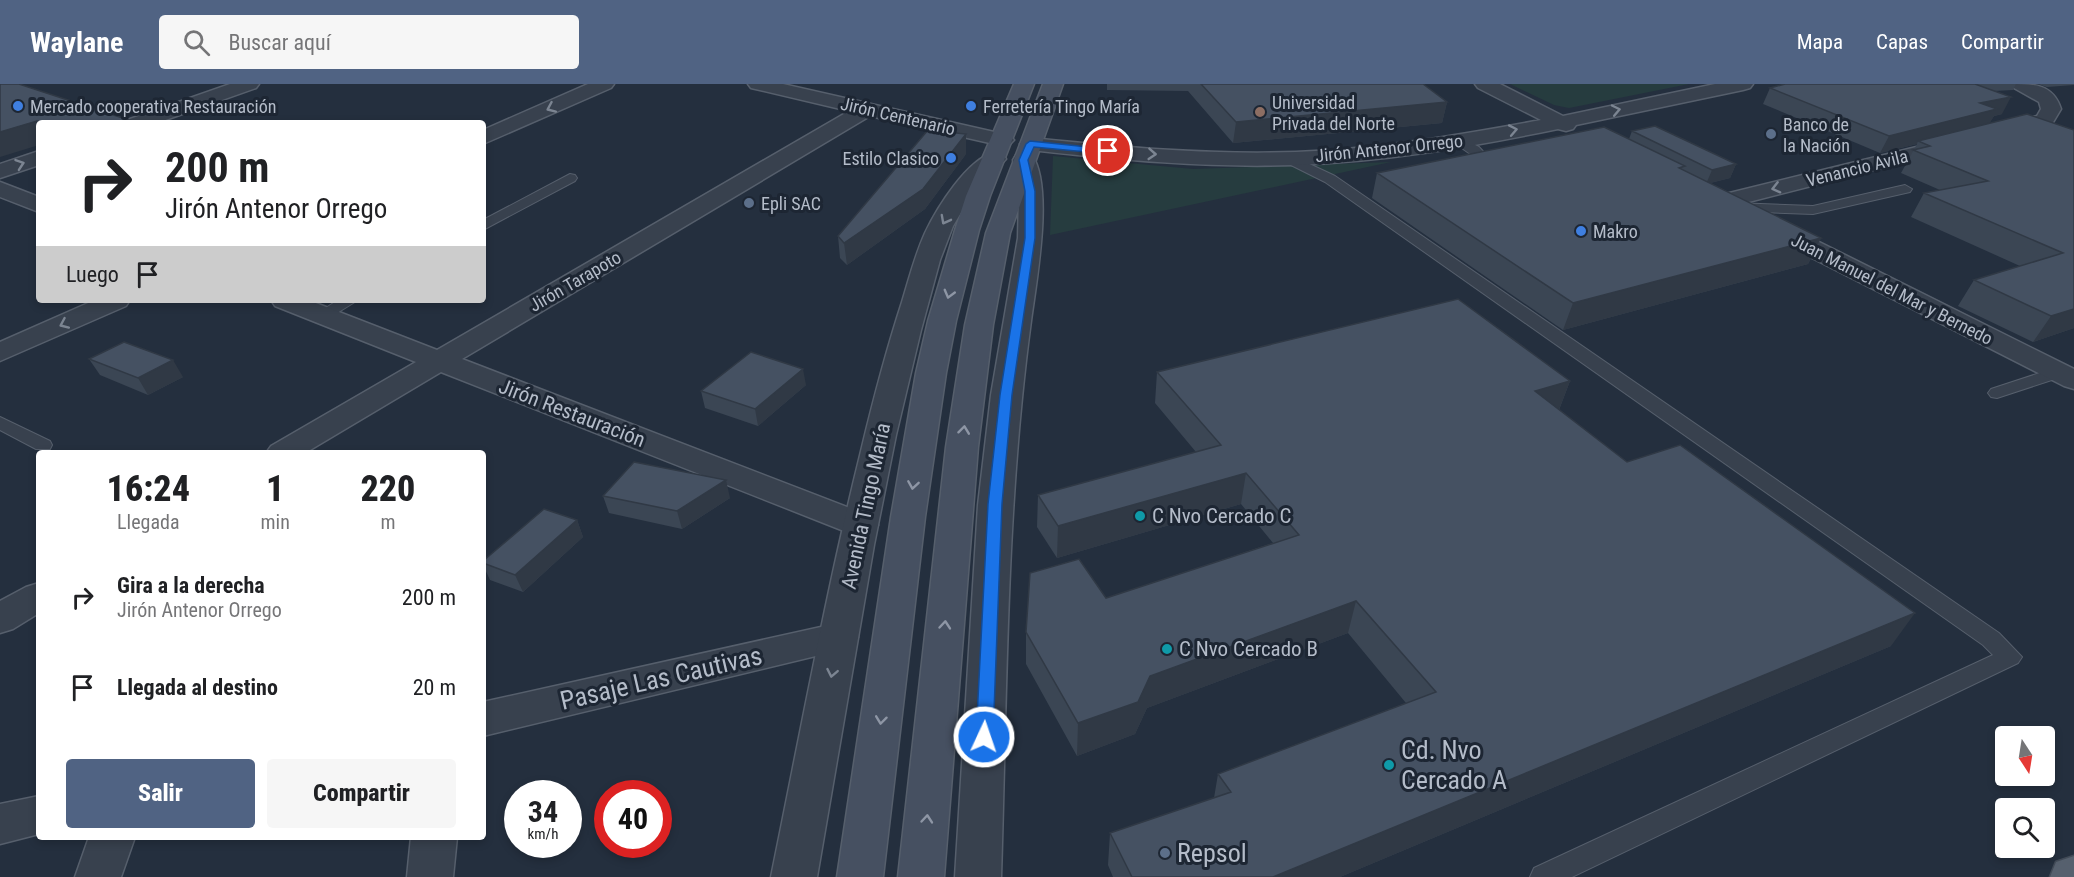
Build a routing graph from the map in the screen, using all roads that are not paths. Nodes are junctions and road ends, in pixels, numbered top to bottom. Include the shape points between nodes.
1 (604, 84) edge
2 (758, 84) edge
3 (1024, 84) edge
4 (1053, 84) edge
5 (1485, 84) edge
6 (1743, 84) edge
7 (2021, 84) edge
8 (243, 85) edge
9 (867, 109) junction
10 (145, 120) edge
11 (1559, 121) junction
12 (1589, 136) edge
13 (486, 137) edge
14 (1460, 141) junction
15 (1013, 151) junction
16 (1286, 157) junction
17 (36, 159) edge
18 (1450, 167) edge
19 (0, 171) edge
20 (570, 178) dead end
21 (0, 189) edge
22 (1905, 189) dead end
23 (1718, 201) junction
24 (36, 203) edge
25 (486, 224) edge
26 (110, 303) edge
27 (292, 303) edge
28 (345, 303) edge
29 (323, 315) junction
30 (0, 352) edge
31 (439, 361) junction
32 (2066, 376) edge
33 (1996, 393) dead end
34 (0, 423) edge
35 (43, 445) dead end
36 (287, 450) edge
37 (861, 525) junction
38 (36, 598) edge
39 (0, 619) edge
40 (839, 637) junction
41 (486, 718) edge
42 (36, 816) edge
43 (0, 824) edge
44 (111, 840) edge
45 (434, 840) edge
46 (98, 877) edge
47 (430, 877) edge
48 (794, 877) edge
49 (860, 877) edge
50 (921, 877) edge
51 (978, 877) edge
52 (1544, 877) edge

1 -> 13 street
2 - 9 street, Jirón Centenario
3 - 15 main road, Avenida Tingo María
4 - 15 main road, Avenida Tingo María
5 - 11 street
11 -> 6 street, Jirón Antenor Orrego
7 -> 23 street, Venancio Avila via 2048,99 2051,109 2045,120
8 - 10 street
9 - 15 street, Jirón Centenario
9 - 31 street, Jirón Tarapoto
11 - 12 street
14 -> 11 street, Jirón Antenor Orrego
14 - 16 street, Jirón Antenor Orrego via 1334,156
14 - 18 lane via 1490,159
15 -> 16 street, Jirón Antenor Orrego
15 -> 37 street, Avenida Tingo María via 980,171 954,204 930,254 898,361
15 -> 49 main road, Avenida Tingo María via 978,196 931,373 906,528
50 -> 15 main road, Avenida Tingo María via 970,381
15 - 51 street via 1030,191 1030,238 1006,395 995,504
16 - 52 lane via 1330,179 1991,639 2010,657
19 -> 17 street
20 - 25 lane
21 - 24 street
22 - 23 lane via 1813,210
23 - 32 street, Juan Manuel del Mar y Bernedo
26 -> 30 street
27 - 29 street, Jirón Restauración
28 - 29 lane
29 - 31 street, Jirón Restauración
31 - 36 street, Jirón Tarapoto
31 - 37 street, Jirón Restauración
32 - 33 lane
34 - 35 lane
37 - 40 street, Avenida Tingo María
38 - 39 street
40 - 41 street, Pasaje Las Cautivas
40 -> 48 street, Avenida Tingo María
42 - 43 street
44 - 46 street
45 - 47 street

